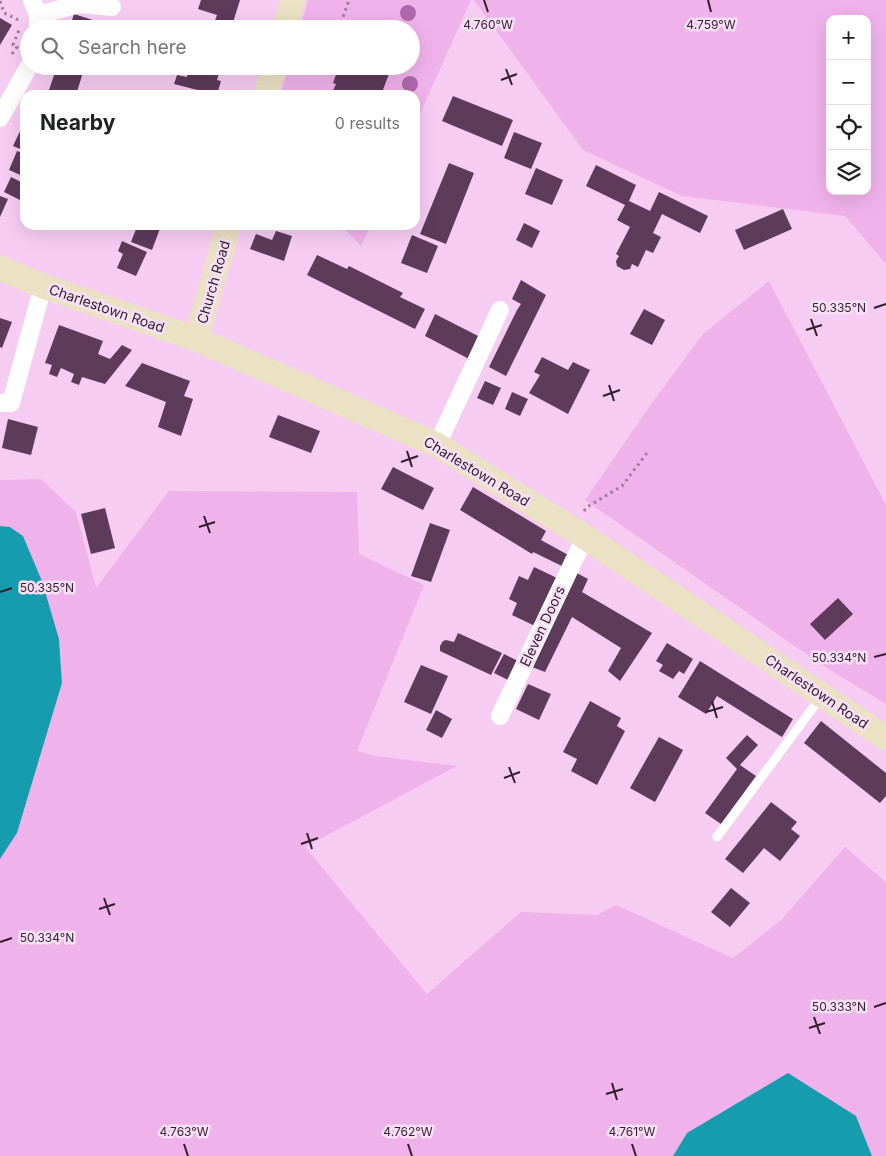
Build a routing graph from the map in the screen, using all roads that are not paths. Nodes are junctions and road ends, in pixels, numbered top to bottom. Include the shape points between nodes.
1 (294, 0) edge
2 (112, 7) dead end
3 (36, 14) edge
4 (288, 20) edge
5 (24, 75) edge
6 (272, 75) edge
7 (267, 90) edge
8 (0, 118) edge
9 (228, 230) edge
10 (0, 268) edge
11 (43, 286) junction
12 (500, 310) dead end
13 (196, 339) junction
14 (0, 403) edge
15 (437, 445) junction
16 (578, 532) junction
17 (823, 694) junction
18 (500, 716) dead end
19 (886, 738) edge
20 (716, 837) dead end

1 - 4 street
2 - 3 street via 79,4
5 - 8 street
6 - 7 street
9 - 13 street, Church Road
10 - 11 street, Charlestown Road
11 - 13 street, Charlestown Road
11 - 14 street via 11,403
12 - 15 street
13 - 15 street, Charlestown Road
15 - 16 street, Charlestown Road
16 - 17 street, Charlestown Road
16 - 18 street, Eleven Doors
17 - 19 street, Charlestown Road
17 - 20 lane

